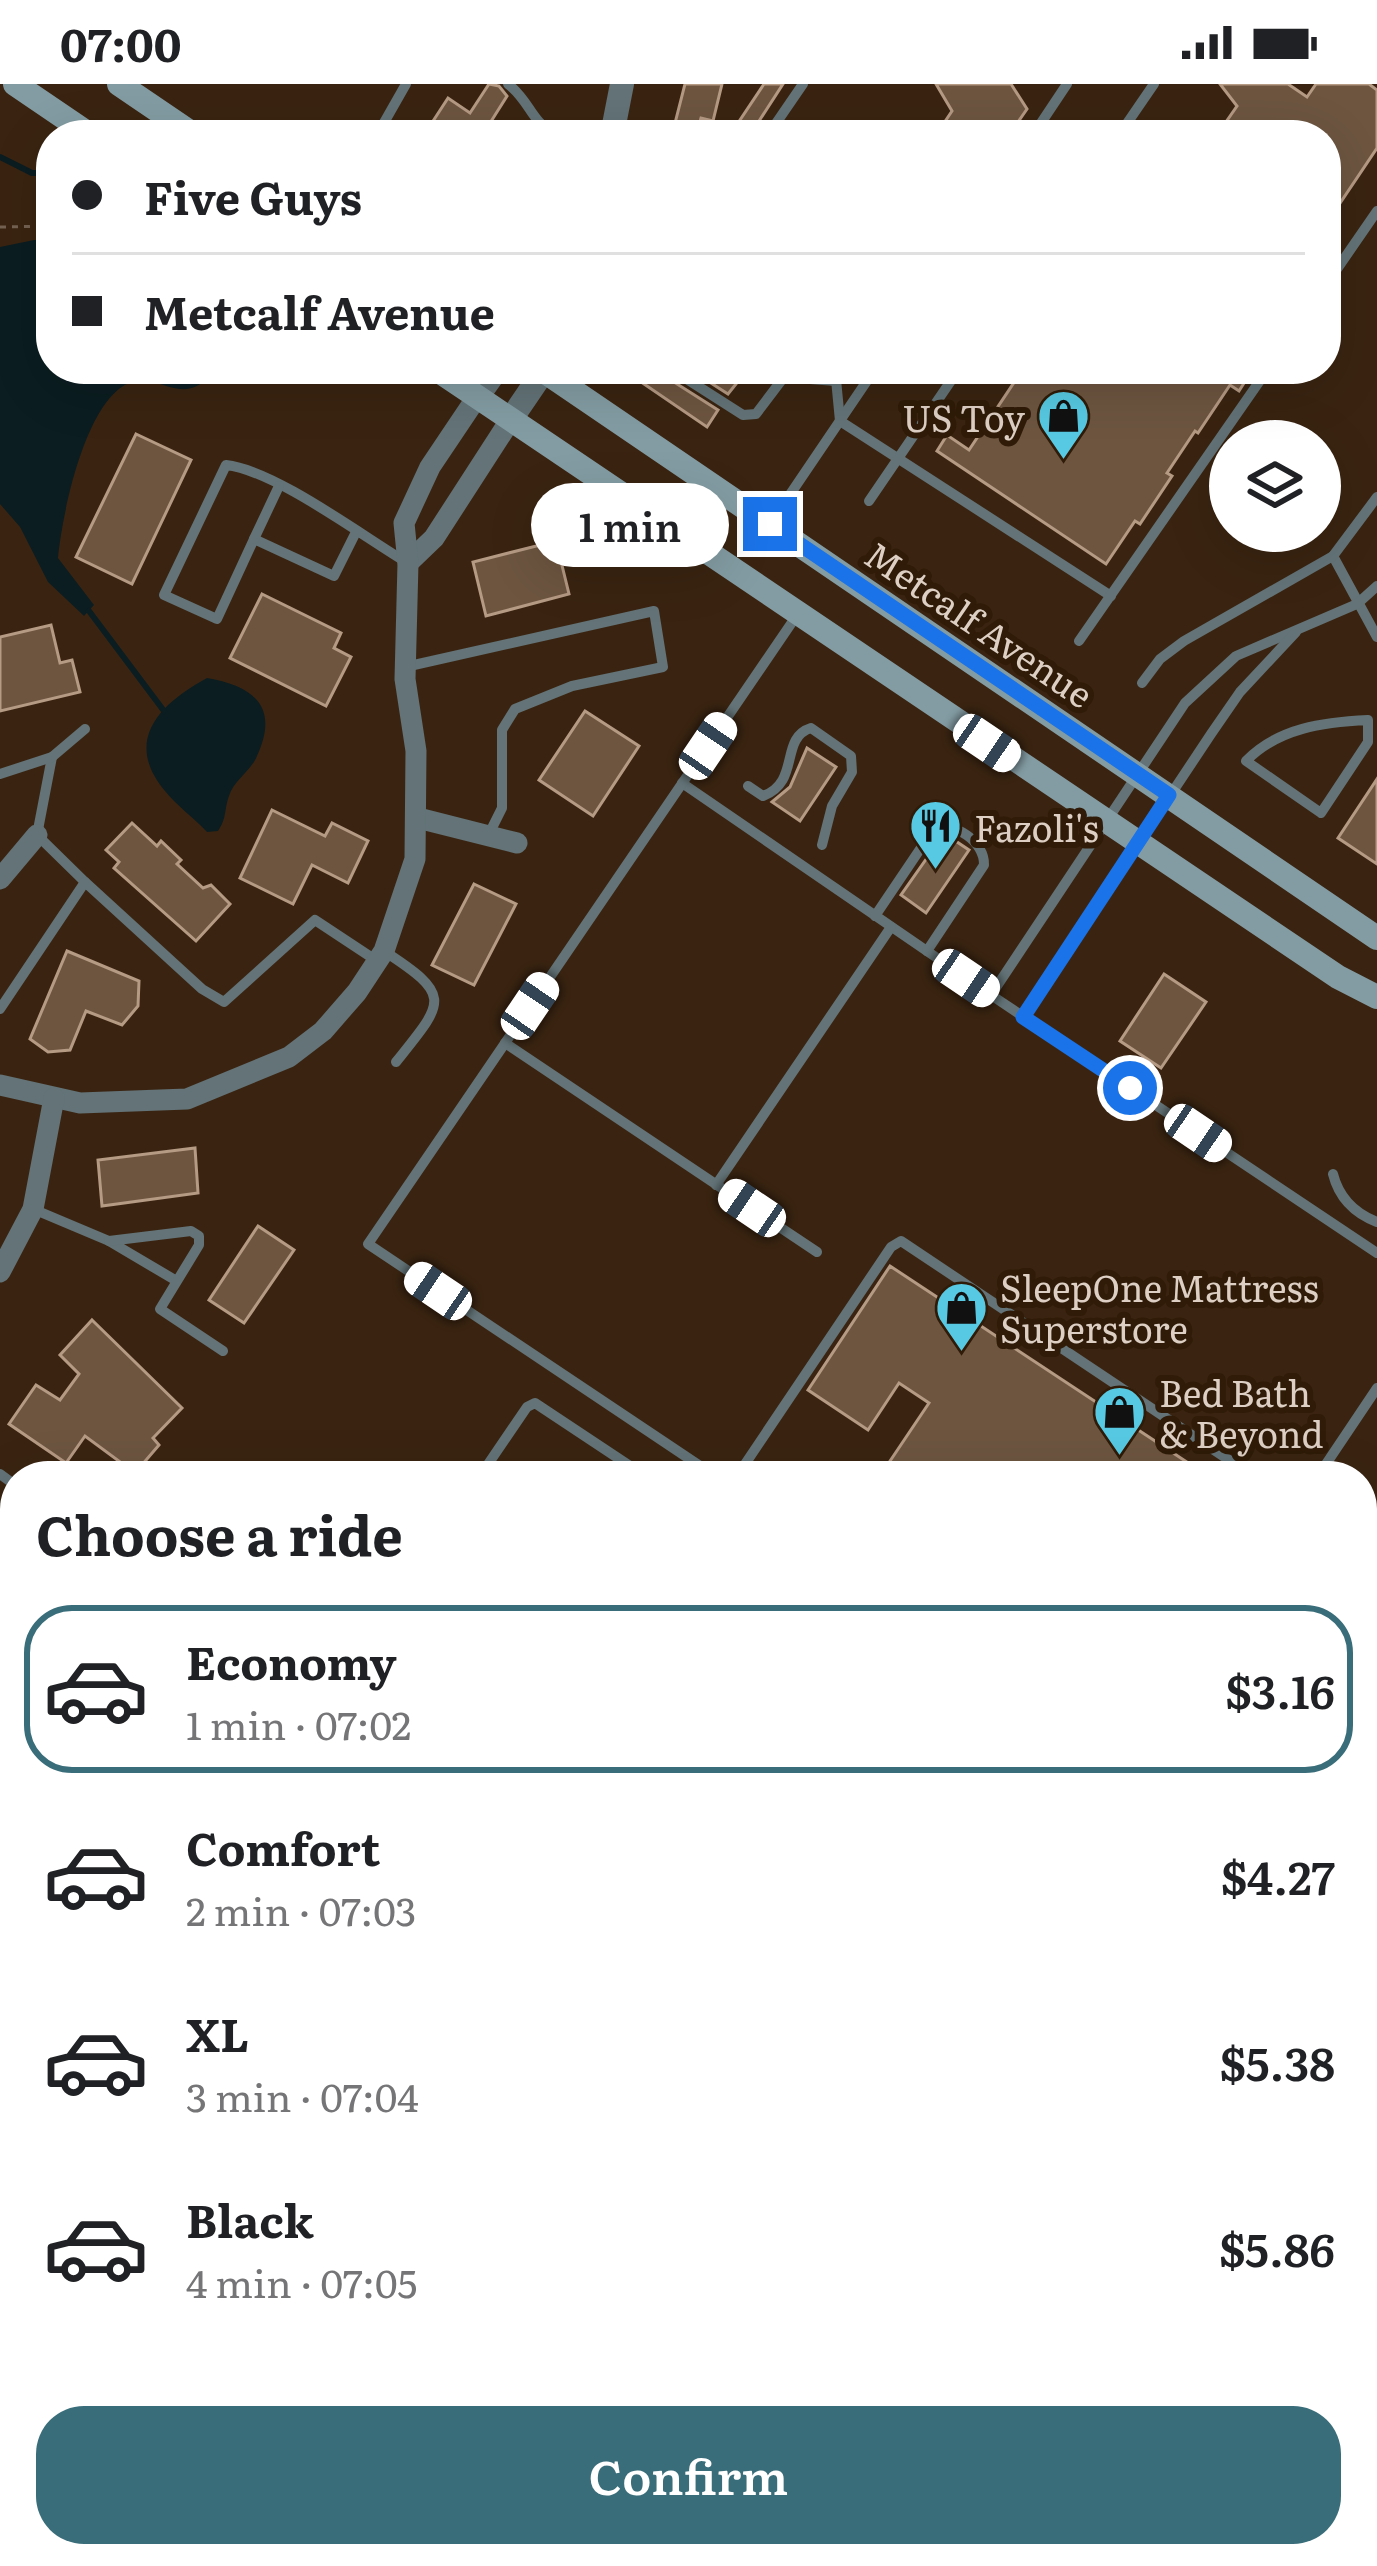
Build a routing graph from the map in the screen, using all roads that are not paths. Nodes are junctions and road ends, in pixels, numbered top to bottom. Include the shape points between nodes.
1 (15, 84) edge
2 (119, 84) edge
3 (406, 84) edge
4 (508, 84) edge
5 (622, 84) edge
6 (803, 84) edge
7 (1067, 84) edge
8 (1154, 84) edge
9 (68, 120) edge
10 (172, 120) edge
11 (386, 120) edge
12 (535, 120) edge
13 (615, 120) edge
14 (778, 120) edge
15 (1043, 120) edge
16 (1129, 120) edge
17 (1377, 211) edge
18 (1341, 263) edge
19 (458, 384) edge
20 (486, 384) edge
21 (534, 384) edge
22 (564, 384) edge
23 (694, 384) edge
24 (776, 384) edge
25 (836, 384) edge
26 (865, 384) edge
27 (949, 384) edge
28 (1258, 384) edge
29 (477, 397) junction
30 (511, 419) junction
31 (839, 421) junction
32 (897, 460) junction
33 (279, 486) junction
34 (1377, 497) edge
35 (869, 501) dead end
36 (770, 524) junction
37 (356, 532) junction
38 (254, 539) junction
39 (1333, 556) junction
40 (409, 563) junction
41 (1377, 586) edge
42 (1111, 596) junction
43 (1357, 604) junction
44 (798, 614) junction
45 (1298, 630) junction
46 (1377, 637) edge
47 (1079, 641) dead end
48 (405, 668) junction
49 (1142, 683) dead end
50 (1377, 708) edge
51 (1368, 720) junction
52 (85, 729) dead end
53 (52, 757) junction
54 (1136, 772) junction
55 (0, 774) edge
56 (682, 783) junction
57 (748, 786) dead end
58 (1169, 795) junction
59 (418, 818) junction
60 (1104, 822) junction
61 (489, 834) junction
62 (37, 835) junction
63 (517, 843) dead end
64 (1137, 844) junction
65 (822, 845) dead end
66 (0, 879) edge
67 (85, 882) junction
68 (875, 916) junction
69 (892, 927) junction
70 (1377, 938) edge
71 (926, 951) junction
72 (381, 956) junction
73 (991, 995) junction
74 (1377, 998) edge
75 (0, 1009) edge
76 (1023, 1017) junction
77 (505, 1043) junction
78 (396, 1062) dead end
79 (0, 1085) edge
80 (53, 1098) junction
81 (1333, 1174) dead end
82 (716, 1185) junction
83 (33, 1209) junction
84 (1377, 1222) edge
85 (109, 1241) junction
86 (817, 1252) dead end
87 (1377, 1252) edge
88 (0, 1272) edge
89 (175, 1280) junction
90 (223, 1351) dead end
91 (1377, 1388) edge
92 (490, 1461) edge
93 (622, 1461) edge
94 (693, 1461) edge
95 (747, 1461) edge
96 (1231, 1461) edge
97 (1328, 1461) edge

1 - 9 main road
2 - 10 main road
3 - 11 lane
4 - 12 lane
5 - 13 street
6 - 14 lane
7 - 15 lane
8 - 16 lane
17 - 18 lane
19 - 29 main road
20 - 29 street
21 - 30 street
22 - 36 main road, Metcalf Avenue
23 - 24 lane via 743,415 756,414
25 - 31 lane
26 - 31 lane
27 - 32 lane
28 - 42 lane
29 - 30 main road
29 - 40 street via 404,523
30 - 40 street
30 - 44 main road
31 - 32 lane
31 - 36 lane
32 - 35 lane
32 - 42 lane
33 - 37 lane
33 - 38 lane
33 - 38 lane via 226,465 164,595 217,619
34 - 39 lane
36 - 54 main road, Metcalf Avenue
37 - 38 lane via 334,576
37 - 40 lane
39 - 43 lane
39 - 49 lane via 1184,641
40 - 48 street
41 - 43 lane
42 - 47 lane
43 - 45 lane
43 - 46 lane
44 - 56 lane
44 - 60 main road
45 - 54 lane via 1236,656 1185,703
45 - 58 lane via 1240,692
48 - 59 street
48 - 61 lane via 654,611 663,667 572,686 515,709 502,730 502,808
50 - 51 lane
51 - 51 lane via 1368,742 1321,813 1246,761 1295,730
52 - 53 lane
53 - 55 lane
53 - 62 lane
54 - 58 main road, Metcalf Avenue
54 - 60 lane
56 - 68 lane
56 - 77 lane
57 - 65 lane via 763,796 774,792 802,730 851,756
58 - 64 lane
58 - 70 main road, Metcalf Avenue
59 - 61 street
59 - 72 street via 415,859
60 - 64 main road
60 - 73 lane
61 - 63 street
62 - 66 street
62 - 67 lane
64 - 74 main road
64 - 76 lane
67 - 72 lane via 224,1002 315,920
67 - 75 lane
68 - 69 lane
68 - 71 lane via 933,830 952,827 980,845 984,865
69 - 71 lane
69 - 82 lane
71 - 73 lane
72 - 78 lane via 422,976 436,1000
72 - 80 street via 323,1031 227,1085 187,1100
73 - 76 lane
76 - 87 lane
77 - 82 lane
77 - 94 lane via 368,1244
79 - 80 street
80 - 83 street
81 - 84 lane via 1354,1210
82 - 86 lane
83 - 85 lane
83 - 88 street
85 - 89 lane
85 - 89 lane via 191,1231 199,1245
89 - 90 lane via 160,1309
91 - 97 lane
92 - 93 lane via 535,1403
95 - 96 lane via 901,1240

